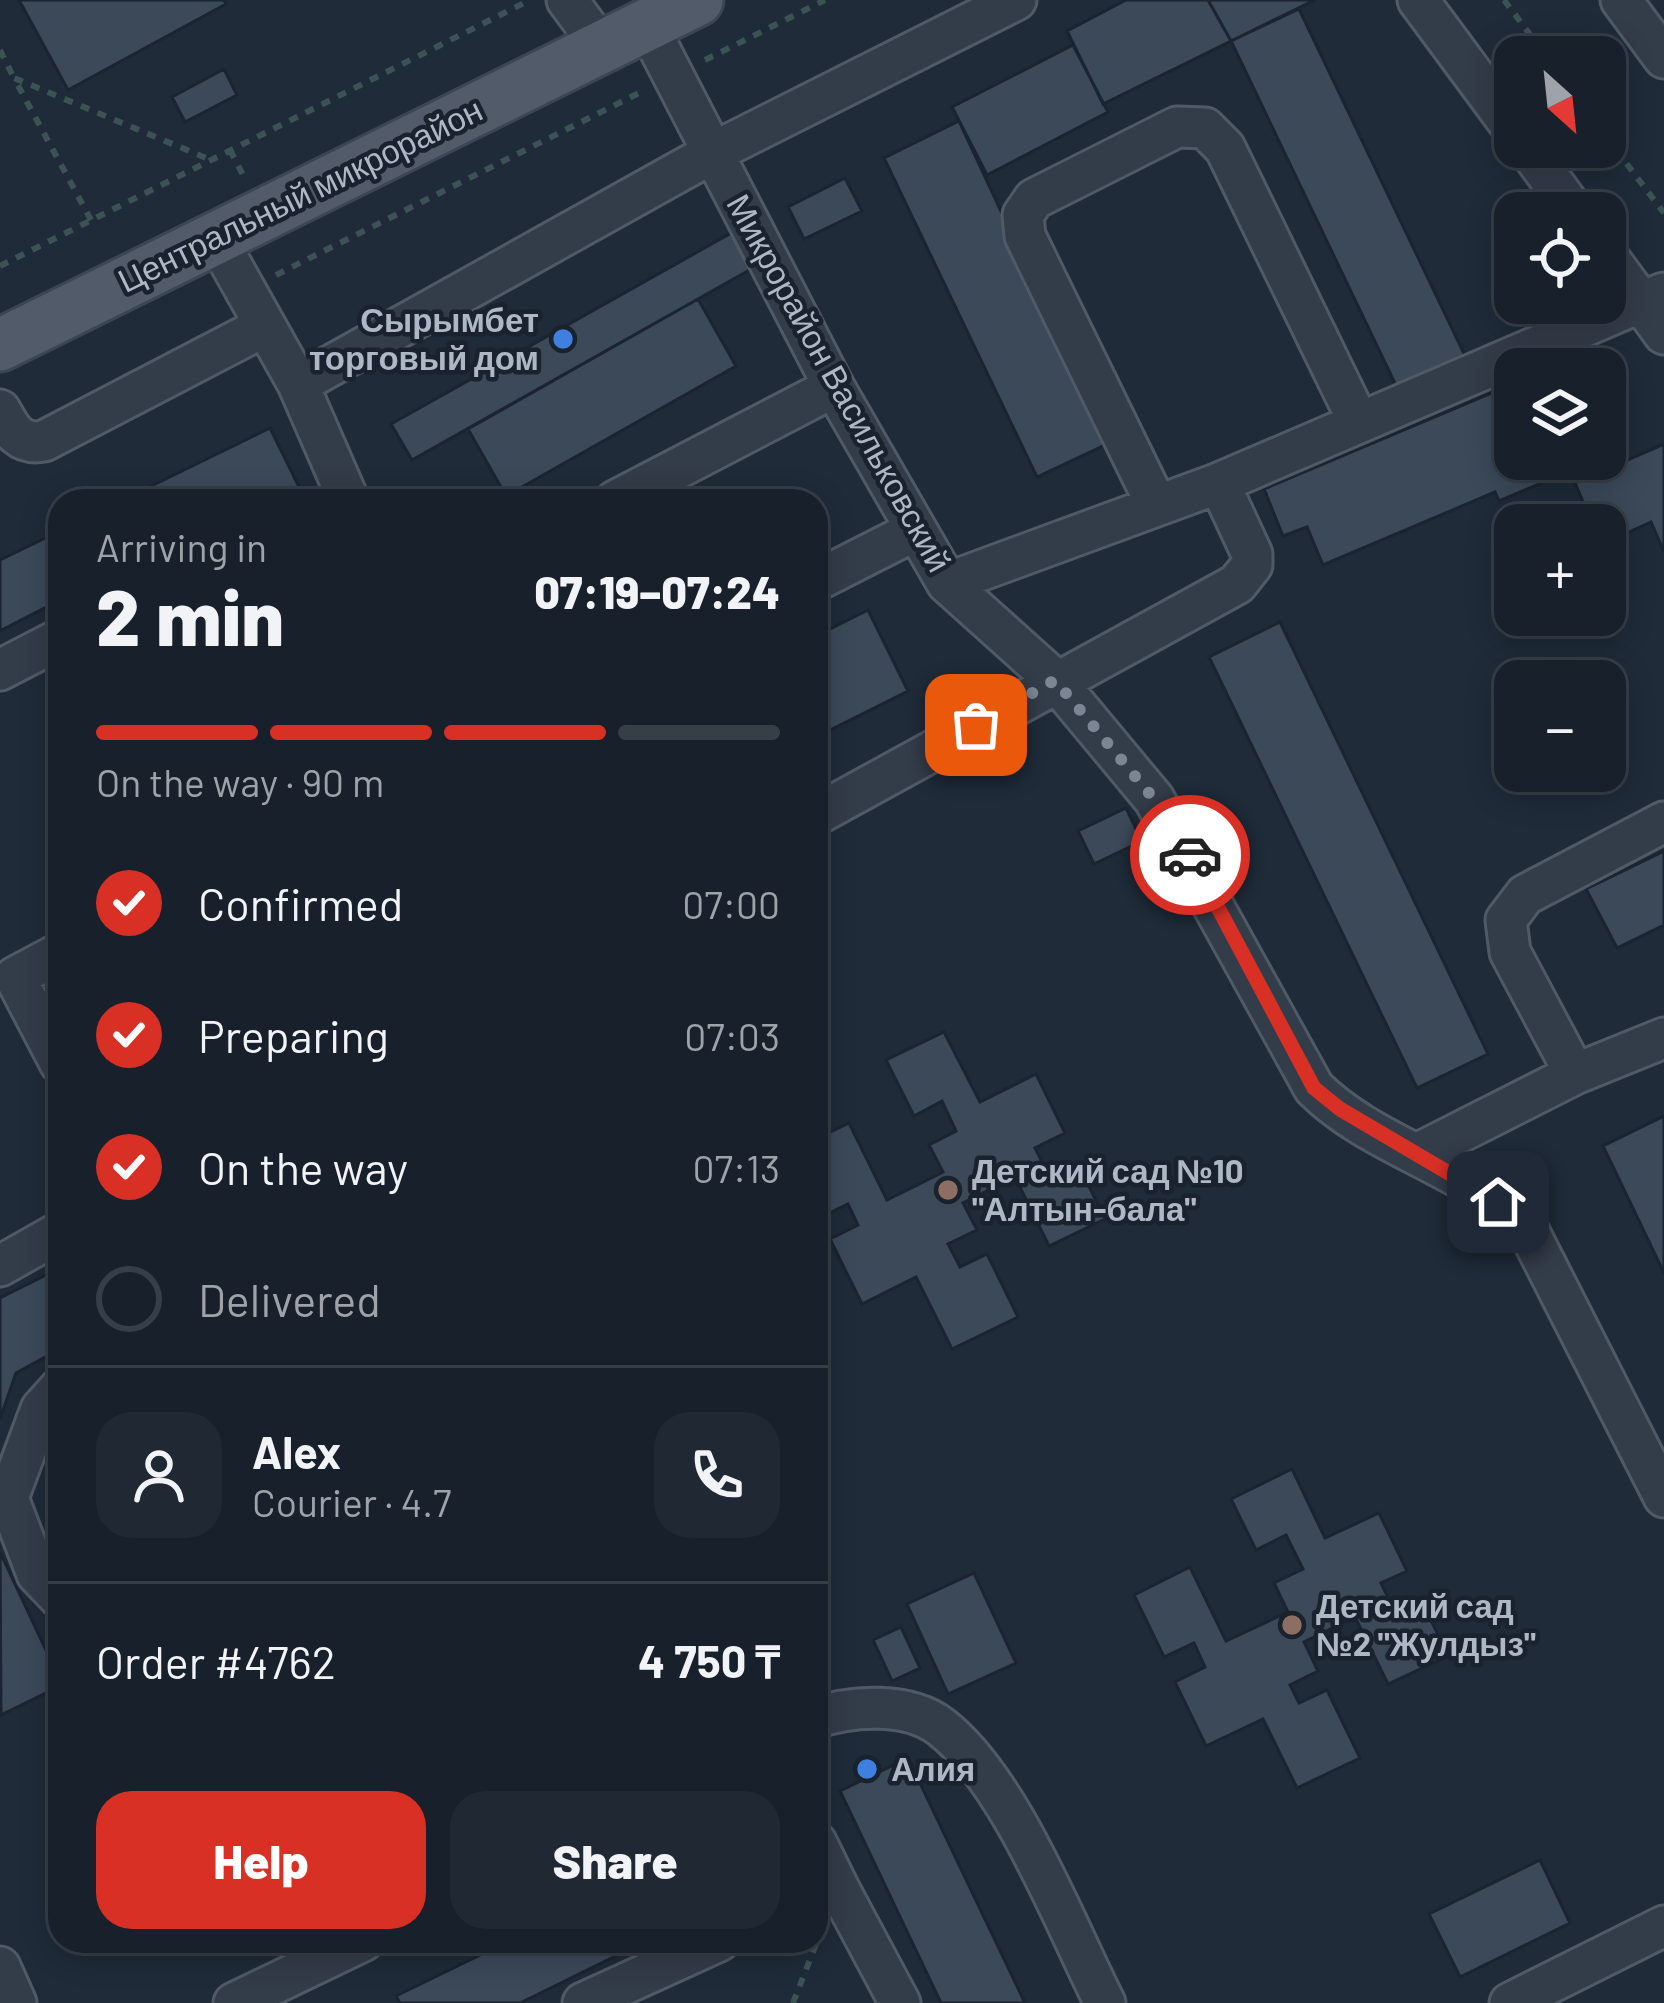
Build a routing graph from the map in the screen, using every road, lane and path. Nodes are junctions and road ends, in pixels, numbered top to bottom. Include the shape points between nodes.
1 (530, 0) edge
2 (567, 0) edge
3 (697, 0) edge
4 (825, 0) edge
5 (1016, 0) edge
6 (1418, 0) edge
7 (1504, 0) edge
8 (1621, 0) edge
9 (647, 25) junction
10 (1531, 36) edge
11 (601, 46) junction
12 (0, 50) edge
13 (1664, 58) edge
14 (674, 76) junction
15 (14, 78) junction
16 (1494, 103) edge
17 (714, 152) junction
18 (211, 160) junction
19 (1626, 162) edge
20 (1664, 213) edge
21 (91, 220) junction
22 (215, 236) junction
23 (0, 266) edge
24 (1626, 276) edge
25 (256, 309) junction
26 (1657, 310) edge
27 (0, 345) edge
28 (298, 384) junction
29 (834, 387) junction
30 (0, 410) edge
31 (1359, 423) junction
32 (1219, 483) junction
33 (344, 489) edge
34 (638, 489) edge
35 (1156, 502) junction
36 (916, 530) junction
37 (828, 574) edge
38 (947, 583) junction
39 (48, 646) edge
40 (0, 670) edge
41 (1055, 680) junction
42 (828, 808) edge
43 (1664, 822) edge
44 (48, 957) edge
45 (8, 972) edge
46 (1664, 1038) edge
47 (48, 1042) edge
48 (1575, 1074) junction
49 (1417, 1154) junction
50 (48, 1239) edge
51 (0, 1266) edge
52 (48, 1401) edge
53 (1664, 1496) edge
54 (48, 1585) edge
55 (828, 1715) edge
56 (828, 1894) edge
57 (1664, 1926) edge
58 (338, 1953) edge
59 (693, 1953) edge
60 (808, 1953) edge
61 (0, 1967) edge
62 (16, 2003) edge
63 (234, 2003) edge
64 (583, 2003) edge
65 (793, 2003) edge
66 (900, 2003) edge
67 (1106, 2003) edge
68 (1510, 2003) edge

1 - 18 path
2 - 11 street
3 - 9 main road, Центральный микрорайон
4 - 14 path
5 - 17 street
6 - 16 street
7 - 10 path
8 - 13 street
9 - 11 main road, Центральный микрорайон
9 - 14 street, Микрорайон Васильковский
11 - 22 main road, Центральный микрорайон
12 - 15 path
14 - 17 street, Микрорайон Васильковский
14 - 25 path
15 - 18 path
15 - 21 path
17 - 28 street
17 - 29 street, Микрорайон Васильковский
18 - 21 path
19 - 20 path
21 - 23 path
22 - 25 street
22 - 27 main road, Центральный микрорайон
24 - 26 street
25 - 28 street
25 - 30 street via 44,441 15,435
26 - 31 street
28 - 33 street
29 - 34 street
29 - 36 street, Микрорайон Васильковский
31 - 32 street
31 - 35 street via 1225,148 1205,128 1177,127 1034,200 1022,215 1025,236
32 - 35 street
32 - 41 street via 1249,543 1246,576
35 - 38 street
36 - 37 street
36 - 38 street, Микрорайон Васильковский
38 - 41 street, Микрорайон Васильковский
39 - 40 street
41 - 42 street
41 - 49 street, Микрорайон Васильковский via 1169,821 1314,1088
43 - 48 street via 1525,895 1506,920 1510,952
44 - 45 street
45 - 47 street
46 - 48 street
48 - 49 street
49 - 53 street, Микрорайон Васильковский via 1527,1228
50 - 51 street
52 - 54 street via 8,1498
55 - 67 street via 903,1712 927,1718 963,1748 1003,1802
56 - 66 street
57 - 68 street
58 - 63 street
59 - 64 street
60 - 65 path
61 - 62 street

